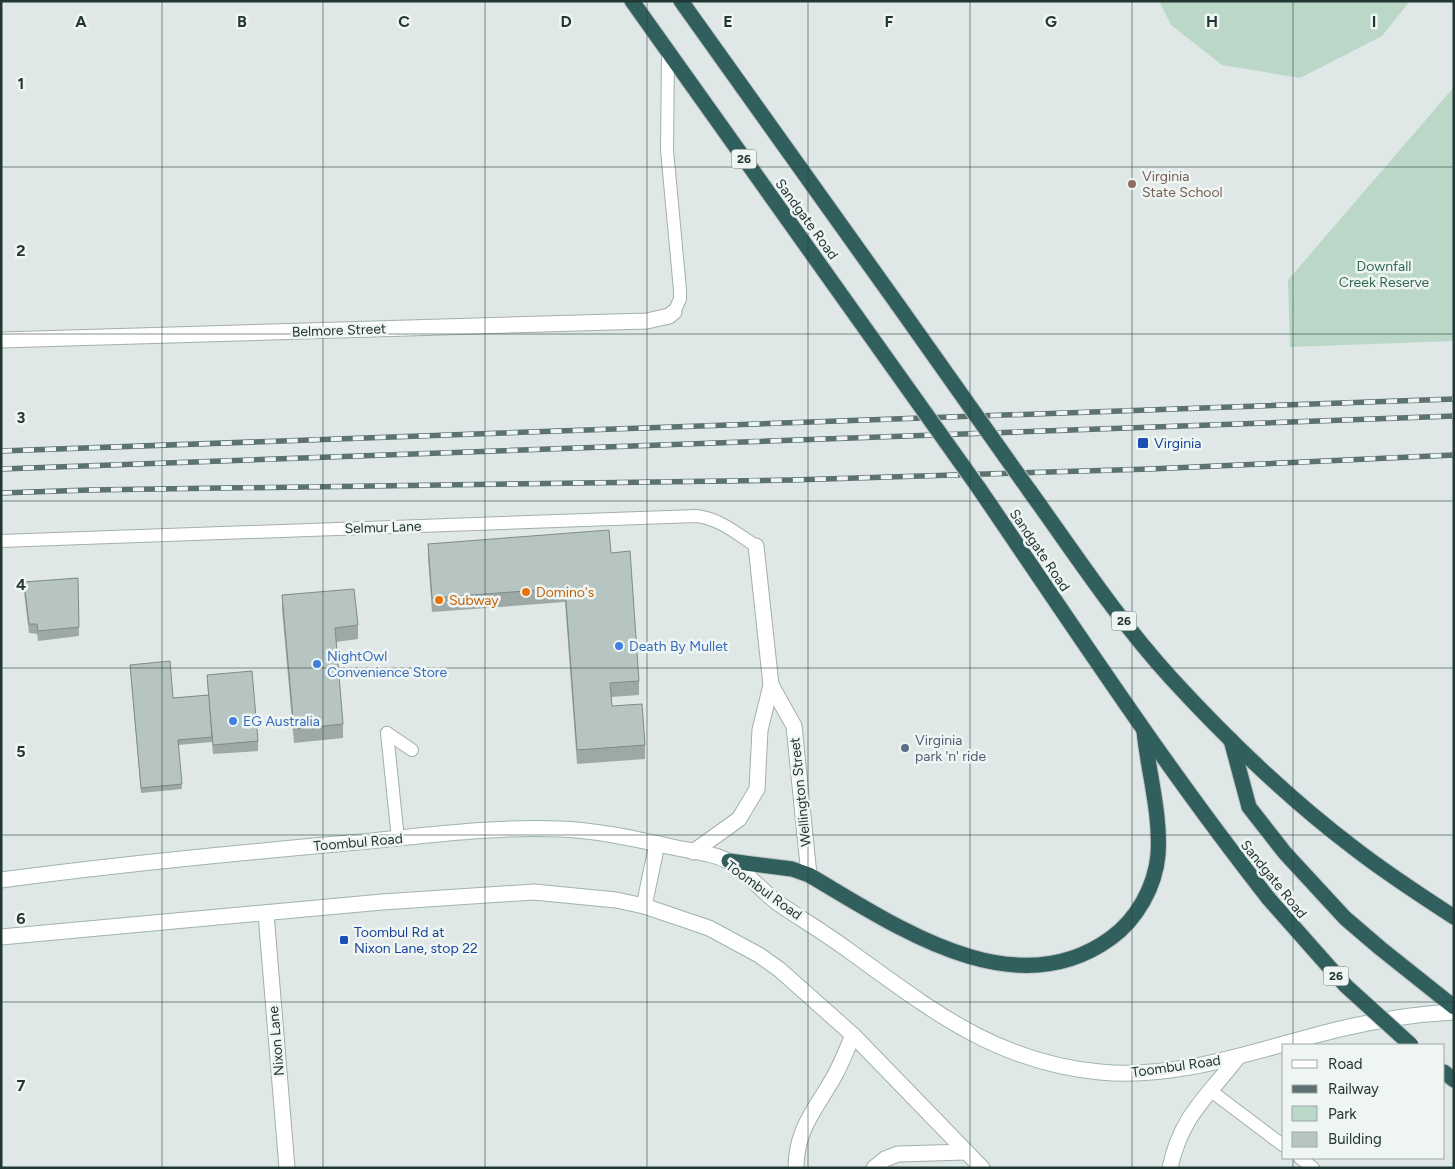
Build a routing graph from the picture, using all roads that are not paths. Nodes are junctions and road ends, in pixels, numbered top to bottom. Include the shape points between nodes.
1 (632, 1) edge
2 (681, 1) edge
3 (668, 52) junction
4 (674, 312) joint
5 (1, 340) edge
6 (1, 542) edge
7 (756, 546) joint
8 (771, 685) junction
9 (1144, 731) junction
10 (1231, 740) junction
11 (412, 750) dead end
12 (398, 839) junction
13 (657, 844) junction
14 (693, 852) junction
15 (729, 862) junction
16 (809, 875) junction
17 (1, 880) edge
18 (644, 906) junction
19 (266, 914) junction
20 (1454, 918) edge
21 (1, 937) edge
22 (1454, 1007) edge
23 (1454, 1012) edge
24 (852, 1036) junction
25 (1286, 1044) edge
26 (1410, 1044) edge
27 (1282, 1045) edge
28 (1238, 1057) junction
29 (1211, 1091) junction
30 (1282, 1144) edge
31 (966, 1152) junction
32 (1301, 1159) edge
33 (287, 1168) edge
34 (796, 1168) edge
35 (874, 1168) edge
36 (982, 1168) edge
37 (1170, 1168) edge
38 (1313, 1168) edge

1 - 3 highway, Sandgate Road / 26
2 - 10 highway, Sandgate Road / 26, bridge via 1112,606 1144,646
3 - 4 lane via 667,150 680,290
3 - 9 highway, Sandgate Road / 26, bridge via 978,487
4 - 5 main road, Belmore Street via 660,319 647,320
6 - 7 lane, Selmur Lane via 696,516 719,522
7 - 8 main road, Wellington Street
8 - 14 main road, Wellington Street via 760,730 758,789 739,819
8 - 16 main road, Wellington Street via 794,726
9 - 16 highway via 1158,856 1144,900 1121,930 1087,954 1070,961 1027,965 974,959 902,928
9 - 26 highway, Sandgate Road / 26, bridge via 1269,899 1346,986
10 - 20 highway, Sandgate Road / 26 via 1354,848
10 - 22 highway via 1249,806 1285,853 1345,918
11 - 12 lane via 387,733
12 - 13 main road, Toombul Road via 490,830 562,828
12 - 17 main road, Toombul Road via 100,866
13 - 14 main road, Toombul Road
13 - 18 main road
14 - 15 main road, Toombul Road
15 - 16 highway via 792,869
15 - 28 main road, Toombul Road via 775,900 932,1010 970,1033 1012,1052 1054,1065 1139,1074
18 - 19 main road via 534,892
18 - 24 main road via 710,928 759,955 808,993
19 - 21 main road
19 - 33 main road, Nixon Lane
23 - 25 main road, Toombul Road via 1395,1018
24 - 31 main road
24 - 34 main road via 835,1075 802,1128
27 - 28 main road, Toombul Road
28 - 29 main road
29 - 30 lane
29 - 37 main road via 1185,1123 1175,1144
31 - 35 main road via 898,1154
31 - 36 main road
32 - 38 lane

